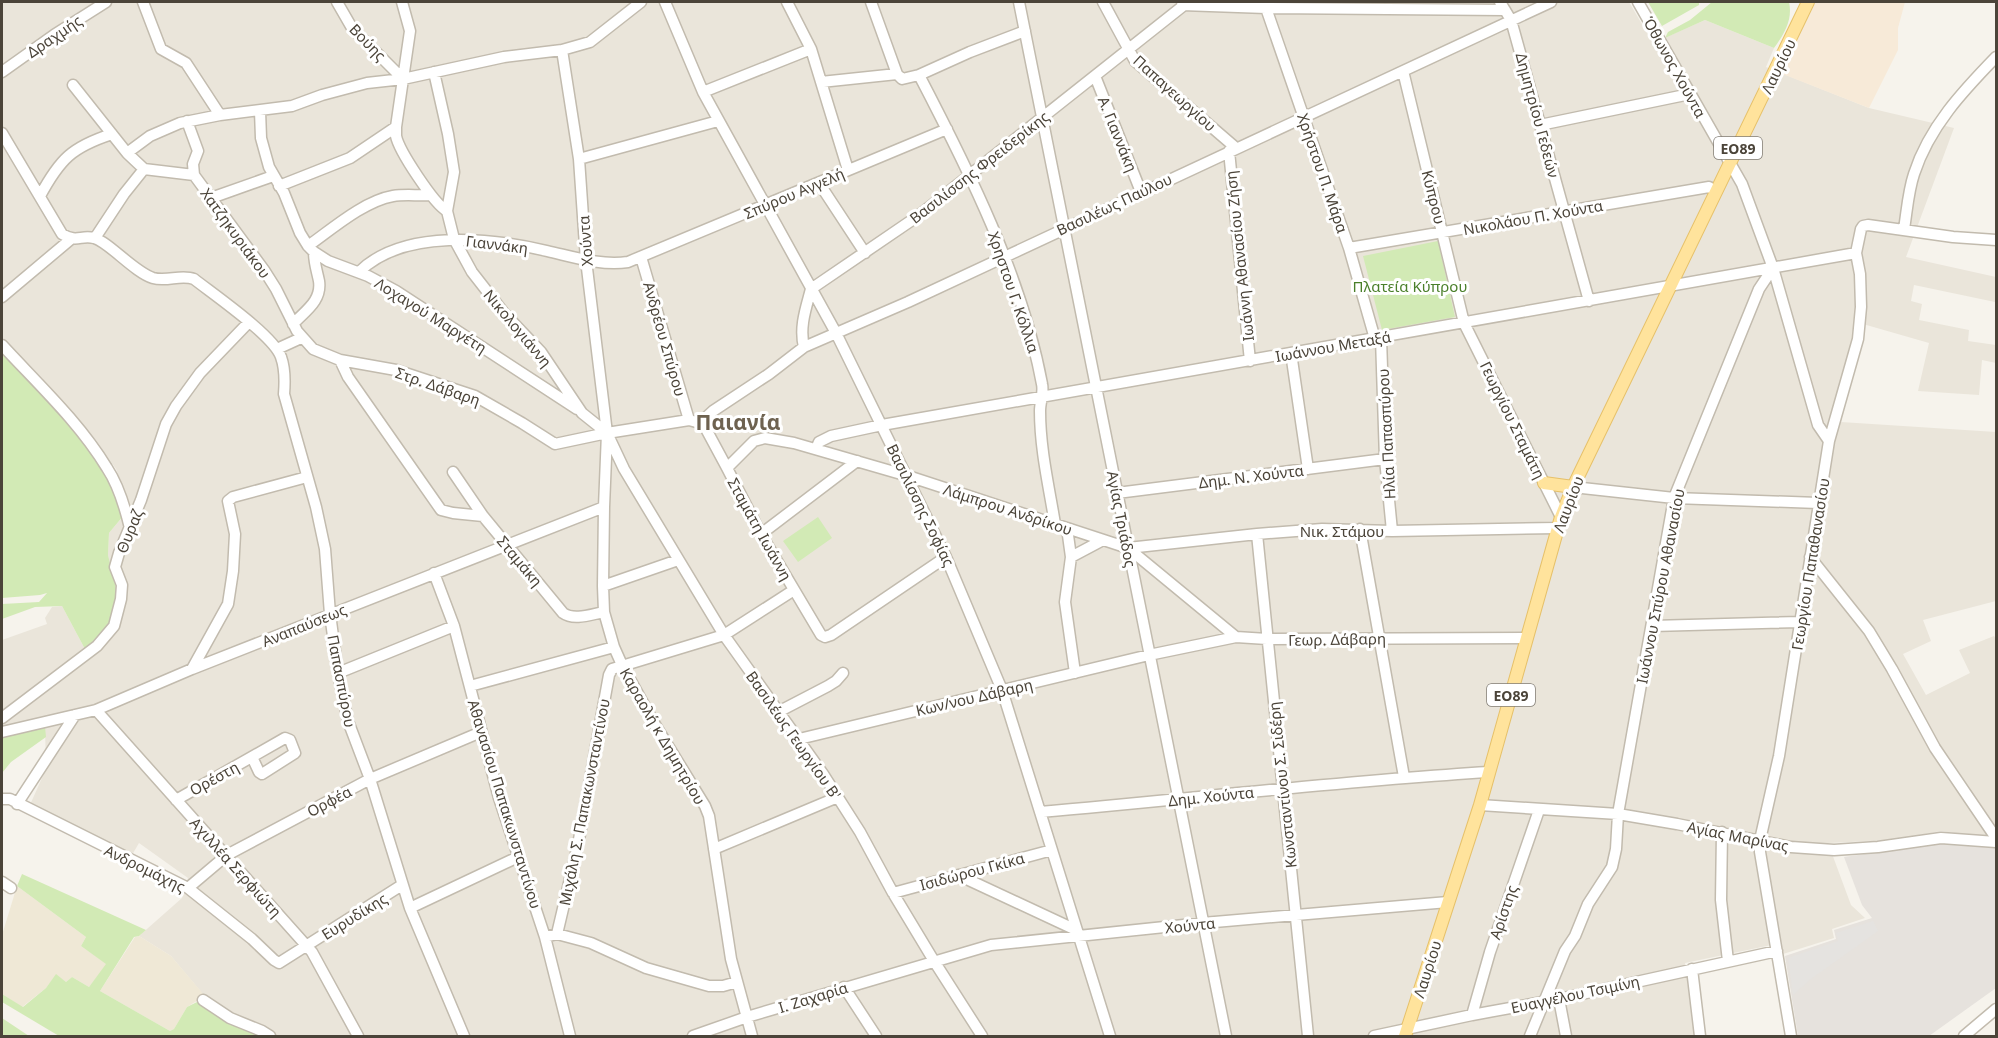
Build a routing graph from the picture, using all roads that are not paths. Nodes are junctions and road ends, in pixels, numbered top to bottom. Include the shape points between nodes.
1 (106, 2) edge
2 (143, 2) edge
3 (337, 2) edge
4 (402, 2) edge
5 (641, 2) edge
6 (665, 2) edge
7 (787, 2) edge
8 (871, 2) edge
9 (1103, 2) edge
10 (1551, 2) edge
11 (1638, 2) edge
12 (1809, 2) edge
13 (1022, 3) edge
14 (1184, 3) edge
15 (1361, 6) edge
16 (1266, 8) junction
17 (1506, 10) edge
18 (1025, 31) junction
19 (811, 49) junction
20 (562, 50) junction
21 (1128, 50) junction
22 (1996, 57) edge
23 (1403, 71) junction
24 (2, 72) edge
25 (434, 72) junction
26 (897, 74) junction
27 (919, 75) junction
28 (1095, 76) junction
29 (403, 79) junction
30 (821, 82) junction
31 (73, 85) dead end
32 (703, 92) junction
33 (1690, 94) junction
34 (260, 111) junction
35 (220, 116) junction
36 (1304, 116) junction
37 (1042, 117) junction
38 (187, 121) junction
39 (718, 121) junction
40 (1540, 125) junction
41 (396, 127) junction
42 (947, 129) junction
43 (112, 134) junction
44 (3, 138) edge
45 (1233, 149) junction
46 (127, 153) junction
47 (579, 159) junction
48 (1730, 164) junction
49 (144, 169) junction
50 (848, 170) junction
51 (194, 175) junction
52 (970, 175) junction
53 (276, 181) junction
54 (819, 183) junction
55 (1716, 191) junction
56 (1141, 192) junction
57 (431, 195) junction
58 (40, 196) junction
59 (211, 198) junction
60 (765, 205) junction
61 (447, 211) junction
62 (1564, 211) junction
63 (1064, 228) junction
64 (1905, 229) junction
65 (1442, 233) junction
66 (95, 238) junction
67 (71, 239) junction
68 (454, 239) junction
69 (1996, 240) edge
70 (1349, 248) junction
71 (311, 249) junction
72 (865, 253) junction
73 (1856, 254) junction
74 (641, 257) junction
75 (1004, 257) junction
76 (586, 260) junction
77 (1773, 268) junction
78 (359, 272) junction
79 (1670, 287) junction
80 (811, 289) junction
81 (2, 297) edge
82 (1588, 301) junction
83 (249, 322) junction
84 (1464, 323) junction
85 (293, 324) junction
86 (836, 333) junction
87 (301, 338) junction
88 (1378, 338) junction
89 (2, 345) edge
90 (804, 347) junction
91 (278, 349) junction
92 (1291, 353) junction
93 (340, 360) junction
94 (1250, 361) junction
95 (1096, 388) junction
96 (1042, 397) junction
97 (582, 413) junction
98 (694, 421) junction
99 (882, 425) junction
100 (607, 433) junction
101 (1829, 441) junction
102 (816, 449) junction
103 (1385, 459) junction
104 (857, 461) junction
105 (727, 468) junction
106 (1308, 469) junction
107 (453, 472) dead end
108 (908, 476) junction
109 (307, 477) junction
110 (1544, 483) junction
111 (1573, 487) junction
112 (1117, 493) junction
113 (1674, 498) junction
114 (1818, 503) junction
115 (604, 507) junction
116 (483, 516) junction
117 (1559, 523) junction
118 (1055, 524) junction
119 (130, 528) junction
120 (1067, 528) junction
121 (1360, 529) junction
122 (1392, 531) junction
123 (760, 534) junction
124 (1257, 534) junction
125 (1103, 540) junction
126 (508, 546) junction
127 (1128, 548) junction
128 (946, 557) junction
129 (1071, 557) junction
130 (1810, 557) junction
131 (678, 560) junction
132 (434, 573) junction
133 (603, 586) junction
134 (794, 590) junction
135 (604, 612) junction
136 (330, 615) junction
137 (1801, 622) junction
138 (454, 626) junction
139 (1652, 626) junction
140 (724, 635) junction
141 (1236, 637) junction
142 (1378, 638) junction
143 (1527, 638) junction
144 (1268, 639) junction
145 (614, 647) junction
146 (1149, 655) junction
147 (622, 665) junction
148 (192, 669) junction
149 (338, 673) junction
150 (843, 673) dead end
151 (1075, 673) junction
152 (470, 686) junction
153 (1002, 690) junction
154 (96, 710) junction
155 (778, 712) junction
156 (75, 716) junction
157 (2, 718) edge
158 (2, 732) edge
159 (481, 732) junction
160 (799, 739) junction
161 (252, 757) dead end
162 (1489, 772) junction
163 (1404, 777) junction
164 (370, 779) junction
165 (1282, 787) junction
166 (838, 797) junction
167 (2, 799) edge
168 (176, 800) junction
169 (1178, 800) junction
170 (17, 804) junction
171 (1480, 805) junction
172 (1539, 810) junction
173 (1041, 812) junction
174 (1618, 814) junction
175 (1722, 832) junction
176 (1760, 840) junction
177 (1996, 840) edge
178 (714, 849) junction
179 (1052, 850) junction
180 (226, 855) junction
181 (518, 857) junction
182 (958, 875) junction
183 (402, 885) junction
184 (188, 888) junction
185 (893, 893) junction
186 (1448, 902) junction
187 (410, 908) junction
188 (1296, 915) junction
189 (1203, 923) junction
190 (557, 934) junction
191 (1077, 934) junction
192 (545, 937) junction
193 (306, 946) junction
194 (1777, 951) junction
195 (934, 961) junction
196 (1728, 961) junction
197 (1692, 969) junction
198 (737, 982) junction
199 (844, 987) junction
200 (1559, 999) junction
201 (203, 1000) dead end
202 (1544, 1002) junction
203 (1996, 1009) edge
204 (1472, 1015) junction
205 (747, 1017) junction
206 (1406, 1033) edge
207 (270, 1036) edge
208 (358, 1036) edge
209 (464, 1036) edge
210 (570, 1036) edge
211 (693, 1036) edge
212 (752, 1036) edge
213 (876, 1036) edge
214 (982, 1036) edge
215 (1110, 1036) edge
216 (1226, 1036) edge
217 (1308, 1036) edge
218 (1374, 1036) edge
219 (1530, 1036) edge
220 (1566, 1036) edge
221 (1700, 1036) edge
222 (1791, 1036) edge
223 (1964, 1036) edge

1 - 24 street, Δραχμής
2 - 35 street via 161,50 186,63
3 - 29 street, Βούης via 352,28
4 - 29 street via 410,31
5 - 20 street via 590,42
6 - 32 street, Βασιλίσσης Σοφίας
7 - 19 street
8 - 26 street
9 - 21 street, Παπαγεωργίου
10 - 17 street, Βασιλέως Παύλου
11 - 33 street, Όθωνος Χούντα
12 - 48 main road, Λαυρίου / ΕΟ89
13 - 18 street, Αγίας Τριάδος
14 - 16 street
14 - 21 street, Βασιλίσσης Φρειδερίκης
15 - 16 street
15 - 17 street
16 - 36 street, Χρήστου Π. Μάρα
17 - 23 street, Βασιλέως Παύλου
17 - 40 street, Δημητρίου Γεδεών
18 - 27 street
18 - 37 street, Αγίας Τριάδος
19 - 30 street
19 - 32 street
20 - 25 street
20 - 47 street, Χούντα
21 - 28 street, Βασιλίσσης Φρειδερίκης
21 - 45 street, Παπαγεωργίου via 1135,61
22 - 64 street via 1946,112 1933,133 1914,174
23 - 36 street, Βασιλέως Παύλου
23 - 65 street, Κύπρου
25 - 29 street
25 - 61 street, Νικολογιάννη via 454,172
26 - 27 street via 902,79
26 - 30 street
27 - 42 street, Χρηστου Γ. Κόλλια
28 - 37 street, Βασιλίσσης Φρειδερίκης
28 - 56 street, Α. Γιαννάκη
29 - 34 street via 367,83 292,106
29 - 41 street
30 - 50 street
31 - 43 street
32 - 39 street, Βασιλίσσης Σοφίας
33 - 40 street
33 - 48 street, Όθωνος Χούντα
34 - 35 street
34 - 53 street via 262,145
35 - 38 street
36 - 45 street, Βασιλέως Παύλου
36 - 70 street, Χρήστου Π. Μάρα
37 - 52 street, Βασιλίσσης Φρειδερίκης
37 - 63 street, Αγίας Τριάδος
38 - 46 street via 150,136
38 - 51 street via 198,151
39 - 47 street
39 - 60 street, Βασιλίσσης Σοφίας
40 - 62 street, Δημητρίου Γεδεών
41 - 53 street via 350,158
41 - 57 street via 404,153
42 - 50 street, Σπύρου Αγγελή
42 - 52 street, Χρηστου Γ. Κόλλια
43 - 46 street
43 - 58 street via 78,147 61,162
44 - 58 street
45 - 56 street, Βασιλέως Παύλου
45 - 94 street, Ιωάννη Αθανασίου Ζήση
46 - 49 street
47 - 76 street, Χούντα
48 - 55 main road, Λαυρίου / ΕΟ89
48 - 77 street, Όθωνος Χούντα via 1742,184
49 - 51 street, Χατζηκυριάκου
49 - 66 street
50 - 54 street, Σπύρου Αγγελή
51 - 59 street, Χατζηκυριάκου
52 - 72 street, Βασιλίσσης Φρειδερίκης
52 - 75 street, Χρηστου Γ. Κόλλια
53 - 59 street
53 - 71 street
54 - 60 street, Σπύρου Αγγελή
54 - 72 street
55 - 62 street, Νικολάου Π. Χούντα via 1709,187
55 - 79 main road, Λαυρίου / ΕΟ89
56 - 63 street, Βασιλέως Παύλου
57 - 61 street
57 - 71 street via 392,196 376,202 352,214
58 - 67 street via 63,234
59 - 85 street, Χατζηκυριάκου via 270,279
60 - 74 street, Σπύρου Αγγελή
60 - 80 street, Βασιλίσσης Σοφίας
61 - 68 street, Νικολογιάννη
62 - 65 street, Νικολάου Π. Χούντα
62 - 82 street, Δημητρίου Γεδεών
63 - 75 street, Βασιλέως Παύλου
63 - 95 street, Αγίας Τριάδος
64 - 69 street, Γεωργίου Παπαθανασίου
64 - 73 street, Γεωργίου Παπαθανασίου via 1863,226
65 - 70 street, Νικολάου Π. Χούντα
65 - 84 street, Κύπρου
66 - 67 street
66 - 83 street via 150,277 194,279
67 - 81 street
68 - 76 street, Γιαννάκη via 545,250
68 - 78 street, Γιαννάκη via 386,254
68 - 97 street, Νικολογιάννη via 472,272 541,352
70 - 88 street, Χρήστου Π. Μάρα
71 - 78 street, Λοχαγού Μαργέτη via 328,261
71 - 85 street via 319,296
72 - 80 street, Βασιλίσσης Φρειδερίκης
73 - 77 street, Ιωάννου Μεταξά
73 - 101 street, Γεωργίου Παπαθανασίου via 1861,320
74 - 76 street, Γιαννάκη via 615,264
74 - 98 street, Ανδρέου Σπύρου
75 - 86 street, Βασιλέως Παύλου
75 - 96 street, Χρηστου Γ. Κόλλια via 1030,332
76 - 100 street, Χούντα
77 - 79 street, Ιωάννου Μεταξά
77 - 101 street, Όθωνος Χούντα via 1818,425
77 - 113 street, Ιωάννου Σπύρου Αθανασίου via 1759,289
78 - 97 street, Λοχαγού Μαργέτη via 460,331
79 - 82 street, Ιωάννου Μεταξά
79 - 111 main road, Λαυρίου / ΕΟ89
80 - 86 street, Βασιλίσσης Σοφίας
80 - 90 street via 803,321
82 - 84 street, Ιωάννου Μεταξά
83 - 91 street
83 - 119 street, Θυραζ via 200,373 176,406
84 - 88 street, Ιωάννου Μεταξά
84 - 110 street, Γεωργίου Σταμάτη
85 - 87 street, Χατζηκυριάκου
86 - 90 street, Βασιλέως Παύλου
86 - 99 street, Βασιλίσσης Σοφίας
87 - 91 street
87 - 93 street, Στρ. Δάβαρη via 313,350
88 - 92 street, Ιωάννου Μεταξά
88 - 103 street, Ηλία Παπασπύρου
89 - 119 street via 67,414 108,468
90 - 98 street, Βασιλέως Παύλου
91 - 109 street, Παπασπύρου via 285,378 284,394
92 - 94 street, Ιωάννου Μεταξά
92 - 106 street
93 - 100 street, Στρ. Δάβαρη via 396,370 475,396 555,444
93 - 116 street via 441,510
94 - 95 street, Ιωάννου Μεταξά
95 - 96 street, Ιωάννου Μεταξά
95 - 112 street, Αγίας Τριάδος
96 - 99 street, Ιωάννου Μεταξά
96 - 118 street, Χρηστου Γ. Κόλλια via 1045,462
97 - 100 street, Νικολογιάννη
98 - 100 street, Στρ. Δάβαρη
98 - 105 street, Σταμάτη Ιωάννη via 706,429
99 - 102 street, Ιωάννου Μεταξά via 831,436 819,442
99 - 108 street, Βασιλίσσης Σοφίας
100 - 115 street, Καραολή κ Δημητρίου
100 - 131 street, Βασιλέως Γεωργίου Β'
101 - 114 street, Γεωργίου Παπαθανασίου
102 - 104 street, Λάμπρου Ανδρίκου
102 - 105 street, Λάμπρου Ανδρίκου via 765,438 754,441
103 - 106 street, Δημ. Ν. Χούντα
103 - 122 street, Ηλία Παπασπύρου
104 - 108 street, Λάμπρου Ανδρίκου
104 - 123 street
105 - 123 street, Σταμάτη Ιωάννη
106 - 112 street, Δημ. Ν. Χούντα
107 - 116 street, Σταμάκη
108 - 118 street, Λάμπρου Ανδρίκου
108 - 128 street, Βασιλίσσης Σοφίας
109 - 136 street, Παπασπύρου via 325,549
109 - 148 street via 228,501 235,534 228,604
110 - 111 main road
110 - 117 street, Γεωργίου Σταμάτη
111 - 113 street
111 - 117 main road, Λαυρίου / ΕΟ89
112 - 127 street, Αγίας Τριάδος
113 - 114 street
113 - 139 street, Ιωάννου Σπύρου Αθανασίου
114 - 130 street, Γεωργίου Παπαθανασίου
115 - 126 street, Αναπαύσεως
115 - 133 street, Καραολή κ Δημητρίου
116 - 126 street, Σταμάκη
117 - 122 street, Νικ. Στάμου
117 - 143 main road, Λαυρίου / ΕΟ89
118 - 120 street, Λάμπρου Ανδρίκου
119 - 157 street, Θυραζ via 115,567 122,585 114,626 97,646
120 - 125 street, Λάμπρου Ανδρίκου
120 - 129 street
121 - 122 street, Νικ. Στάμου
121 - 124 street, Νικ. Στάμου
121 - 142 street
123 - 134 street, Σταμάτη Ιωάννη
124 - 127 street, Νικ. Στάμου
124 - 144 street, Κωνσταντίνου Σ. Σιδέρη
125 - 127 street, Λάμπρου Ανδρίκου
125 - 129 street
126 - 132 street, Αναπαύσεως
126 - 135 street, Σταμάκη via 566,616
127 - 141 street, Λάμπρου Ανδρίκου
127 - 146 street, Αγίας Τριάδος
128 - 134 street, Σταμάτη Ιωάννη via 825,637
128 - 153 street, Βασιλίσσης Σοφίας
129 - 151 street via 1065,602
130 - 137 street, Γεωργίου Παπαθανασίου
130 - 177 street via 1869,631 1935,748
131 - 133 street
131 - 140 street, Βασιλέως Γεωργίου Β'
132 - 136 street, Αναπαύσεως
132 - 138 street, Αθανασίου Παπακωνσταντίνου
133 - 135 street, Καραολή κ Δημητρίου
134 - 140 street
135 - 145 street, Καραολή κ Δημητρίου
136 - 148 street, Αναπαύσεως
136 - 149 street, Παπασπύρου
137 - 139 street
137 - 176 street, Γεωργίου Παπαθανασίου via 1779,756
138 - 149 street
138 - 152 street, Αθανασίου Παπακωνσταντίνου
139 - 174 street, Ιωάννου Σπύρου Αθανασίου
140 - 147 street
140 - 155 street, Βασιλέως Γεωργίου Β'
141 - 144 street, Γεωρ. Δάβαρη
141 - 146 street, Γεωρ. Δάβαρη
142 - 143 street, Γεωρ. Δάβαρη
142 - 144 street, Γεωρ. Δάβαρη
142 - 163 street
143 - 162 main road, Λαυρίου / ΕΟ89
144 - 165 street, Κωνσταντίνου Σ. Σιδέρη
145 - 147 street, Καραολή κ Δημητρίου
145 - 152 street
146 - 151 street, Κων/νου Δάβαρη
146 - 169 street, Αγίας Τριάδος
147 - 178 street, Καραολή κ Δημητρίου via 705,806
147 - 190 street, Μιχάλη Σ. Παπακωνσταντίνου via 609,675 578,845
148 - 154 street, Αναπαύσεως
149 - 164 street, Παπασπύρου via 348,721
150 - 155 street via 828,686
151 - 153 street, Κων/νου Δάβαρη
152 - 159 street, Αθανασίου Παπακωνσταντίνου
153 - 160 street, Κων/νου Δάβαρη
153 - 173 street, Βασιλίσσης Σοφίας
154 - 156 street, Αναπαύσεως
154 - 168 street, Αχιλλέα Σερφιώτη
155 - 160 street, Βασιλέως Γεωργίου Β'
156 - 158 street, Αναπαύσεως
156 - 170 street
159 - 164 street, Ορφέα
159 - 181 street, Αθανασίου Παπακωνσταντίνου
160 - 166 street, Βασιλέως Γεωργίου Β'
161 - 168 street, Ορέστη
162 - 163 street, Δημ. Χούντα
162 - 171 main road, Λαυρίου / ΕΟ89
163 - 165 street, Δημ. Χούντα
164 - 180 street, Ορφέα
164 - 183 street, Παπασπύρου
165 - 169 street, Δημ. Χούντα
165 - 188 street, Κωνσταντίνου Σ. Σιδέρη
166 - 178 street
166 - 185 street, Βασιλέως Γεωργίου Β'
167 - 170 street, Ανδρομάχης
168 - 180 street, Αχιλλέα Σερφιώτη
169 - 173 street, Δημ. Χούντα
169 - 189 street, Αγίας Τριάδος
170 - 184 street, Ανδρομάχης
171 - 172 street, Αγίας Μαρίνας
171 - 186 main road, Λαυρίου / ΕΟ89
172 - 174 street, Αγίας Μαρίνας
172 - 204 street, Αρίστης
173 - 179 street, Βασιλίσσης Σοφίας
174 - 175 street, Αγίας Μαρίνας
174 - 202 street, Ιωάννου Σπύρου Αθανασίου via 1612,867 1588,904
175 - 176 street, Αγίας Μαρίνας
175 - 196 street via 1721,900
176 - 177 street, Αγίας Μαρίνας via 1834,850 1941,838
176 - 194 street, Γεωργίου Παπαθανασίου
178 - 198 street, Καραολή κ Δημητρίου
179 - 182 street, Ισιδώρου Γκίκα
179 - 191 street, Βασιλίσσης Σοφίας
180 - 184 street, Ορφέα
180 - 193 street, Αχιλλέα Σερφιώτη
181 - 187 street
181 - 192 street, Αθανασίου Παπακωνσταντίνου
182 - 185 street, Ισιδώρου Γκίκα
182 - 191 street
183 - 187 street, Παπασπύρου
183 - 193 street, Ευρυδίκης
184 - 193 street, Ανδρομάχης via 279,963
185 - 195 street, Βασιλέως Γεωργίου Β'
186 - 188 street, Χούντα
186 - 206 main road, Λαυρίου / ΕΟ89
187 - 209 street, Παπασπύρου
188 - 189 street, Χούντα
188 - 217 street, Κωνσταντίνου Σ. Σιδέρη
189 - 191 street, Χούντα
189 - 216 street, Αγίας Τριάδος
190 - 192 street
190 - 198 street via 591,943 646,968 709,986
191 - 195 street, Χούντα via 991,945
191 - 215 street, Βασιλίσσης Σοφίας
192 - 210 street, Αθανασίου Παπακωνσταντίνου
193 - 208 street, Αχιλλέα Σερφιώτη
194 - 196 street, Ευαγγέλου Τσιμίνη
194 - 222 street, Γεωργίου Παπαθανασίου
195 - 199 street, Ι. Ζαχαρία
195 - 214 street, Βασιλέως Γεωργίου Β'
196 - 197 street, Ευαγγέλου Τσιμίνη
197 - 200 street, Ευαγγέλου Τσιμίνη
197 - 221 street
198 - 205 street, Καραολή κ Δημητρίου
199 - 205 street, Ι. Ζαχαρία
199 - 213 street
200 - 202 street, Ευαγγέλου Τσιμίνη
200 - 220 street
201 - 207 street via 230,1018
202 - 204 street, Ευαγγέλου Τσιμίνη
202 - 219 street, Ιωάννου Σπύρου Αθανασίου
203 - 223 street
204 - 206 street, Ευαγγέλου Τσιμίνη
205 - 211 street, Ι. Ζαχαρία
205 - 212 street, Καραολή κ Δημητρίου
206 - 218 street, Ευαγγέλου Τσιμίνη

